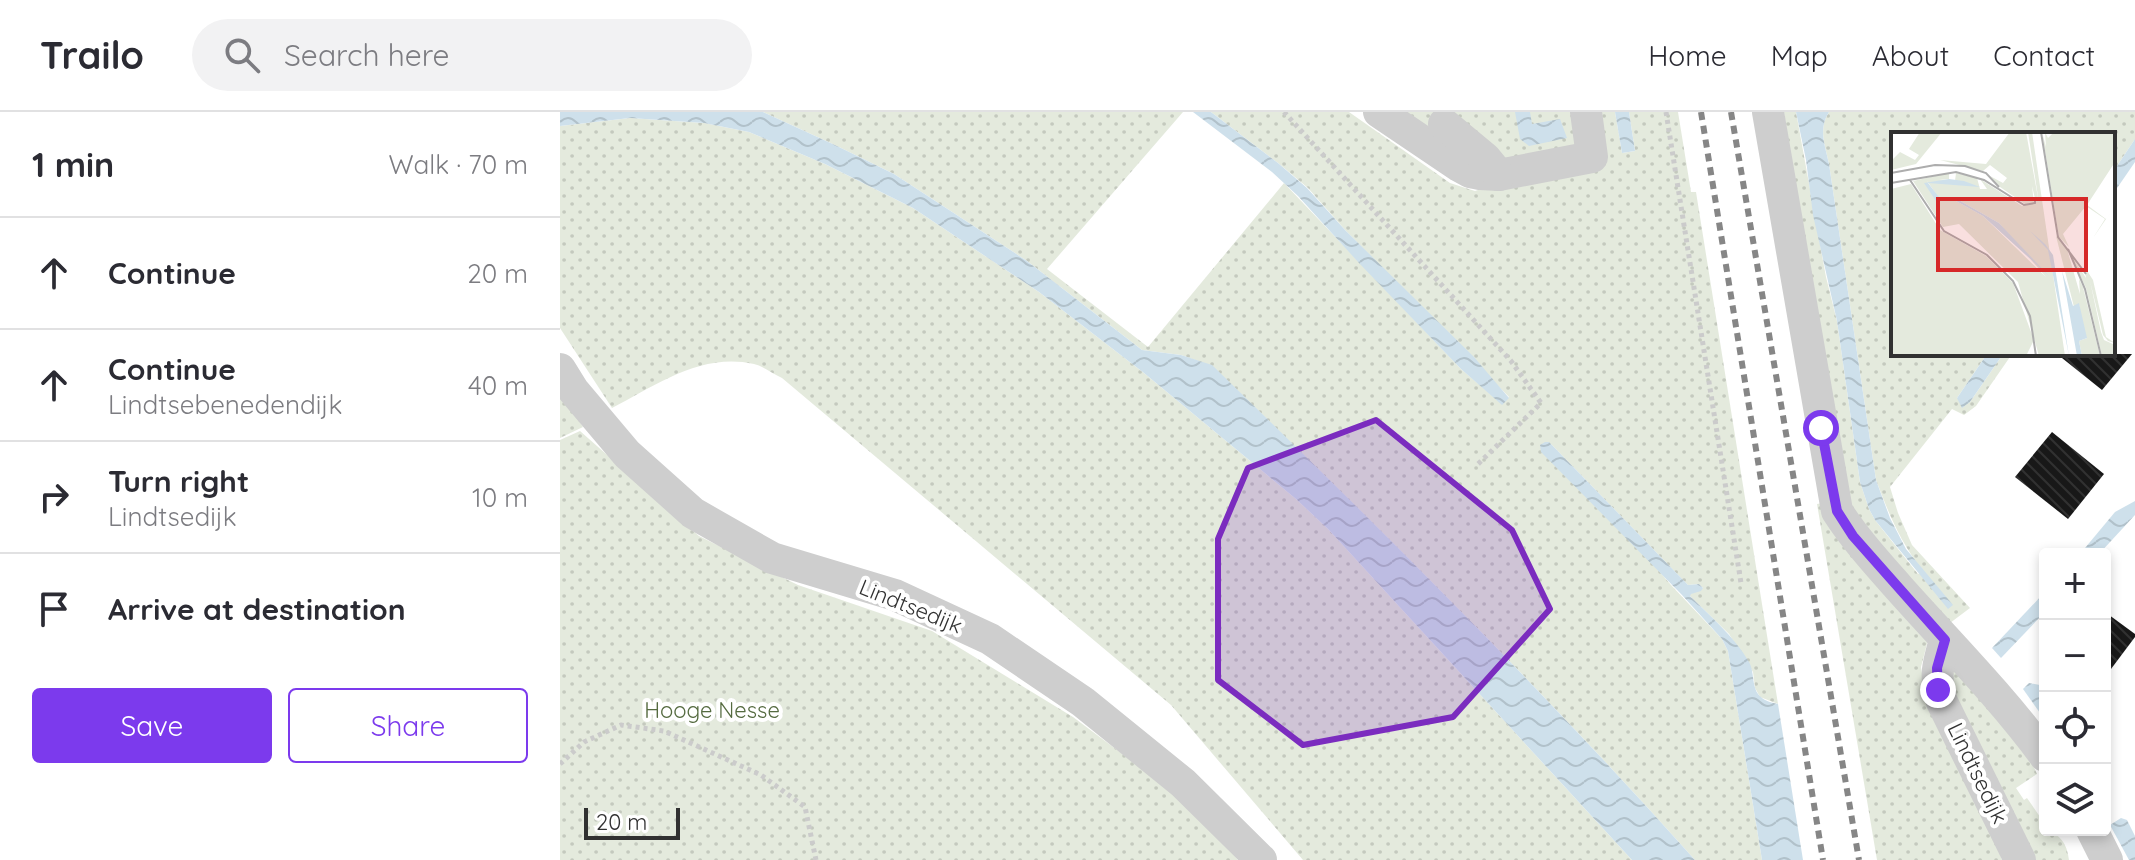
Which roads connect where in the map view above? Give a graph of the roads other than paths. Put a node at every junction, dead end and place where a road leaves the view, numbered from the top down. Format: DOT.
graph roads {
  1 [pos="1379,112"];
  2 [pos="1586,112"];
  3 [pos="1768,112"];
  4 [pos="1444,124"];
  5 [pos="1499,175"];
  6 [pos="560,369"];
  7 [pos="1945,640"];
  8 [pos="2039,748"];
  9 [pos="2095,836"];
  10 [pos="1261,860"];
  11 [pos="2020,860"];
  12 [pos="2107,860"];
  1 -- 5 [label="street"];
  2 -- 5 [label="street"];
  3 -- 7 [label="street"];
  4 -- 5 [label="street"];
  6 -- 10 [label="street, Lindtsedijk"];
  7 -- 8 [label="street"];
  7 -- 11 [label="street, Lindtsedijk"];
  9 -- 12 [label="street"];
}
